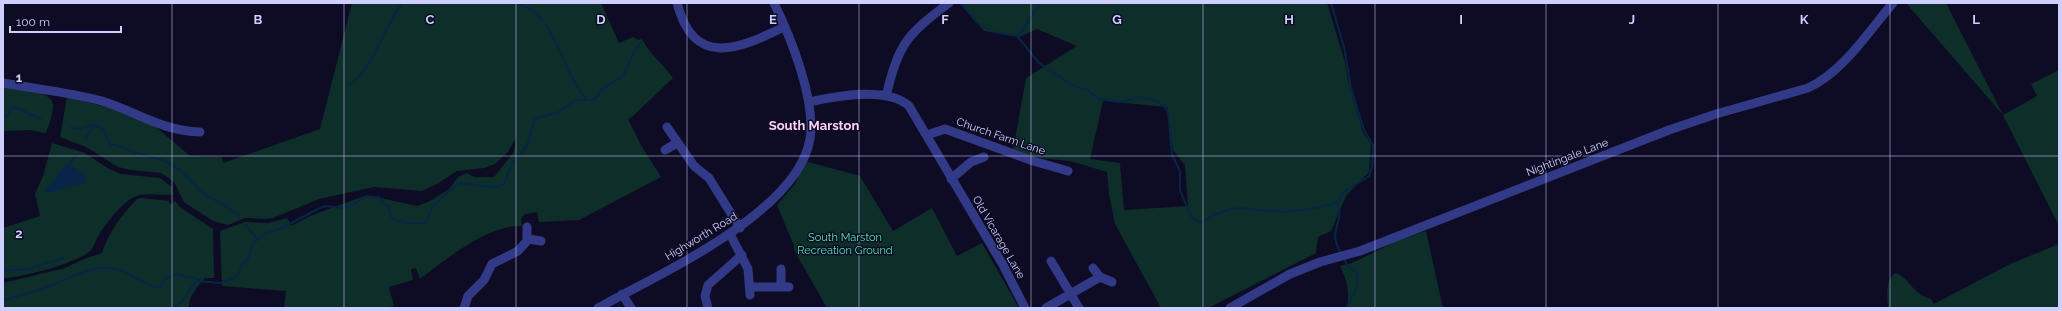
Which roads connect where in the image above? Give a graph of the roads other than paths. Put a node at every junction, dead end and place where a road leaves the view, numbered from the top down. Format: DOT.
graph roads {
  1 [pos="677,3"];
  2 [pos="774,3"];
  3 [pos="949,3"];
  4 [pos="1892,3"];
  5 [pos="784,27"];
  6 [pos="3,83"];
  7 [pos="886,96"];
  8 [pos="809,102"];
  9 [pos="667,126"];
  10 [pos="200,132"];
  11 [pos="927,135"];
  12 [pos="677,143"];
  13 [pos="665,150"];
  14 [pos="984,157"];
  15 [pos="1068,171"];
  16 [pos="951,179"];
  17 [pos="527,228"];
  18 [pos="740,228"];
  19 [pos="730,234"];
  20 [pos="528,239"];
  21 [pos="541,241"];
  22 [pos="742,255"];
  23 [pos="1051,261"];
  24 [pos="1093,268"];
  25 [pos="780,269"];
  26 [pos="1100,277"];
  27 [pos="1112,282"];
  28 [pos="622,294"];
  29 [pos="1071,294"];
  30 [pos="464,308"];
  31 [pos="598,308"];
  32 [pos="631,308"];
  33 [pos="708,308"];
  34 [pos="1025,308"];
  35 [pos="1046,308"];
  36 [pos="1079,308"];
  37 [pos="1230,308"];
  1 -- 5 [label="street"];
  2 -- 5 [label="street, Highworth Road"];
  3 -- 7 [label="street"];
  4 -- 37 [label="street, Nightingale Lane"];
  5 -- 8 [label="street, Highworth Road"];
  6 -- 10 [label="street"];
  7 -- 8 [label="street, Old Vicarage Lane"];
  7 -- 11 [label="street, Old Vicarage Lane"];
  8 -- 18 [label="street, Highworth Road"];
  9 -- 12 [label="street"];
  11 -- 15 [label="street, Church Farm Lane"];
  11 -- 16 [label="street, Old Vicarage Lane"];
  12 -- 13 [label="street"];
  12 -- 18 [label="street"];
  14 -- 16 [label="street"];
  16 -- 34 [label="street, Old Vicarage Lane"];
  17 -- 20 [label="street"];
  18 -- 19 [label="street, Highworth Road"];
  19 -- 22 [label="street"];
  19 -- 28 [label="street, Highworth Road"];
  20 -- 21 [label="street"];
  20 -- 30 [label="street"];
  22 -- 25 [label="street"];
  22 -- 33 [label="street"];
  23 -- 29 [label="street"];
  24 -- 26 [label="street"];
  26 -- 27 [label="street"];
  26 -- 29 [label="street"];
  28 -- 31 [label="street, Highworth Road"];
  28 -- 32 [label="street"];
  29 -- 35 [label="street"];
  29 -- 36 [label="street"];
}
